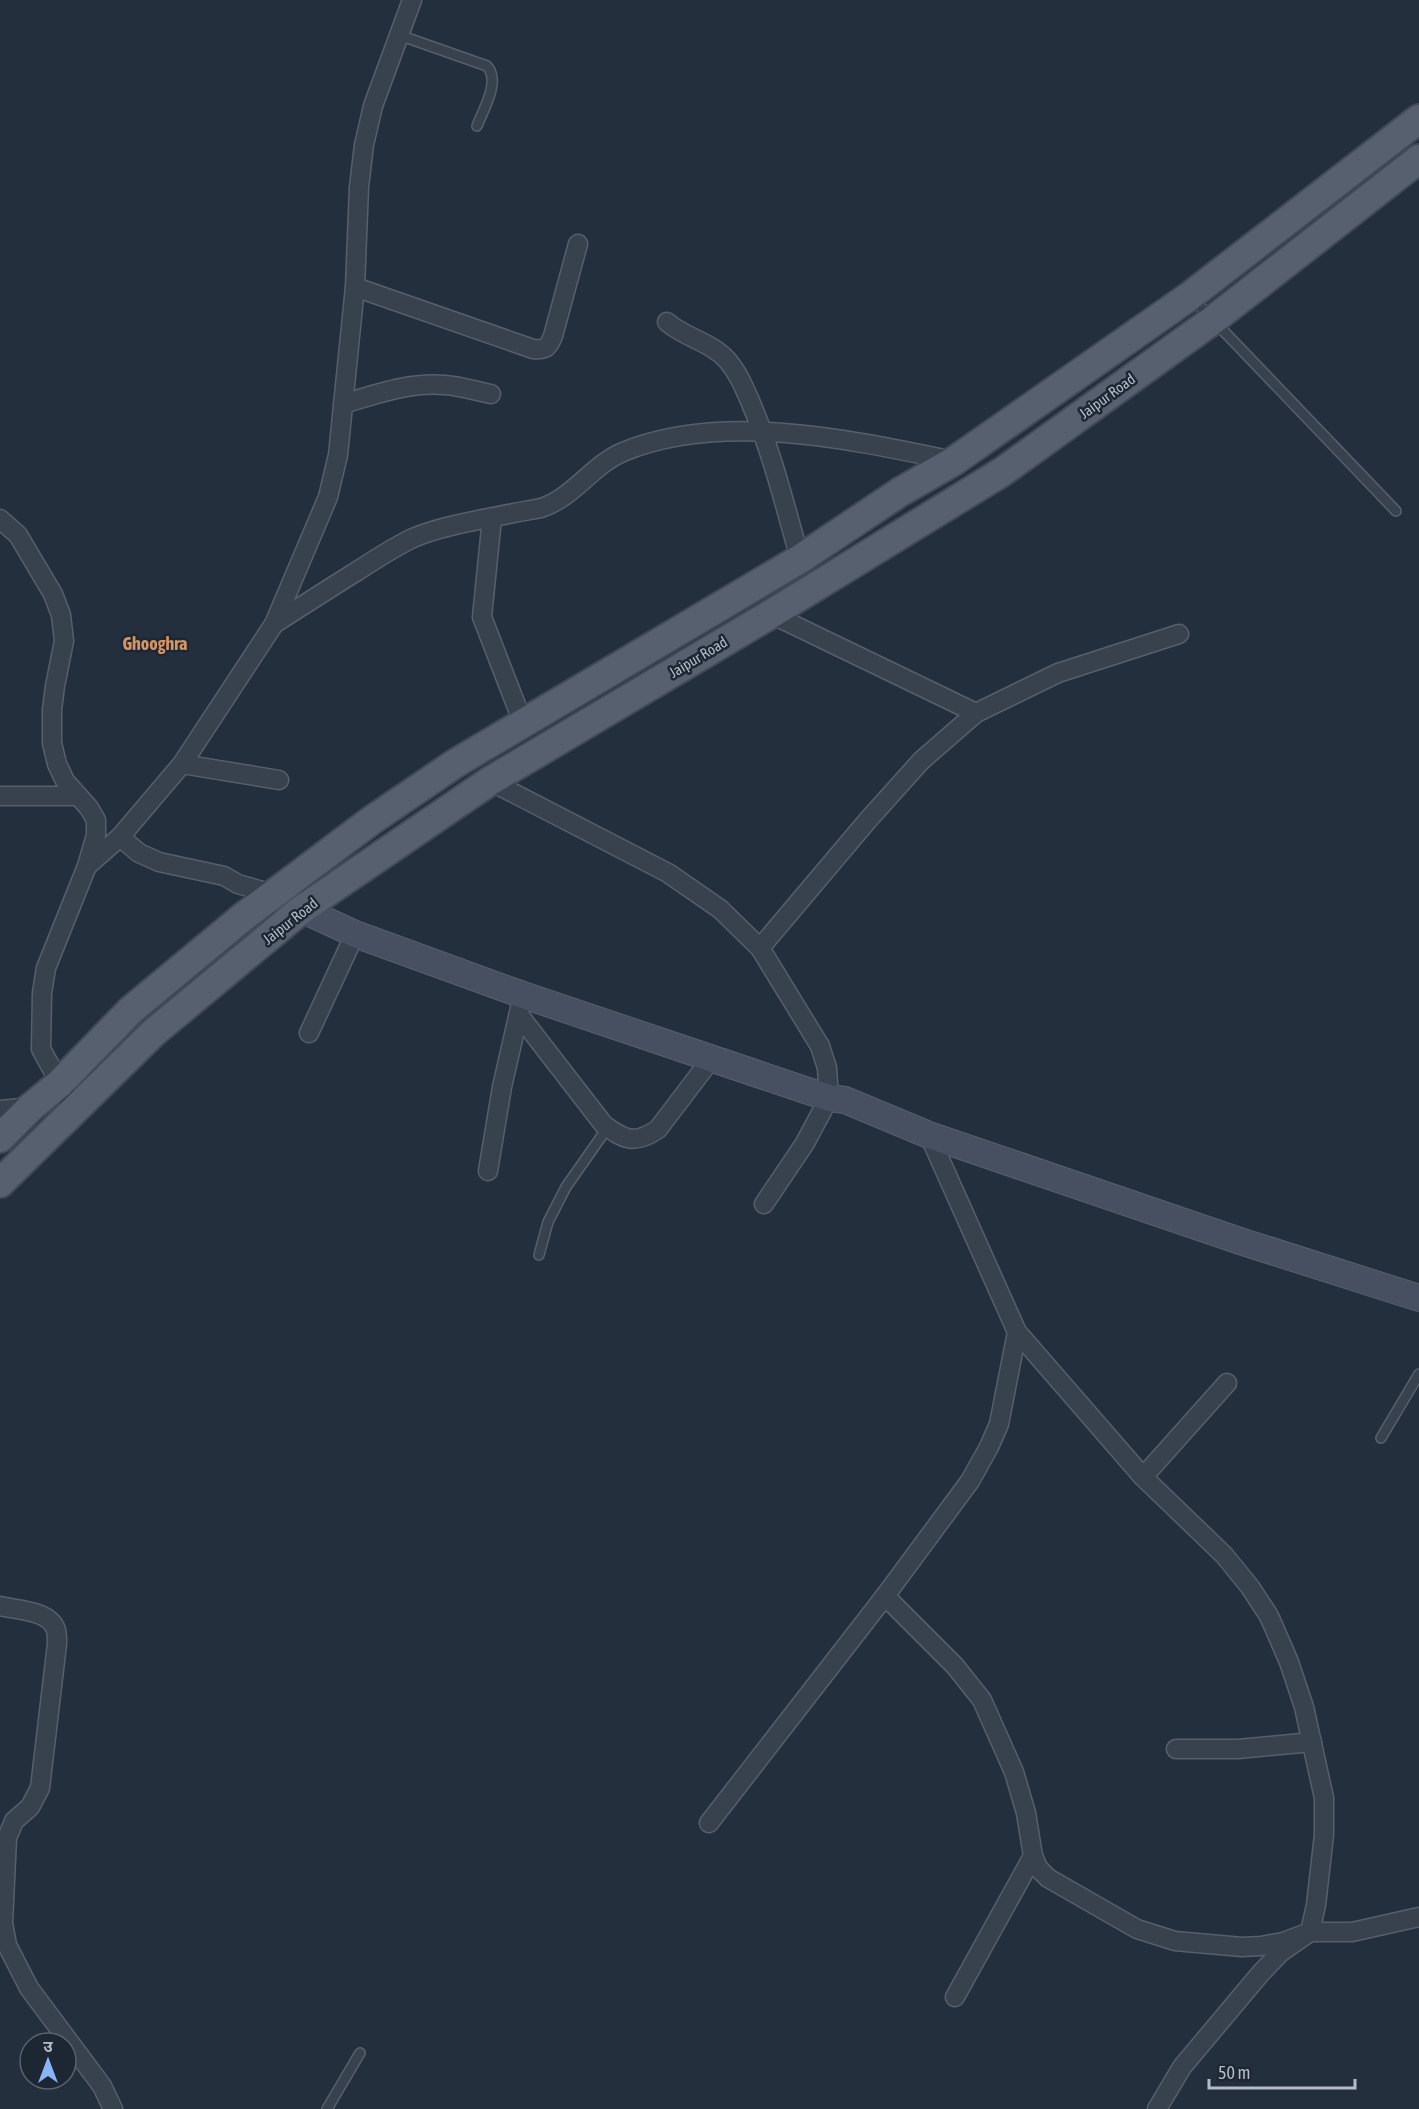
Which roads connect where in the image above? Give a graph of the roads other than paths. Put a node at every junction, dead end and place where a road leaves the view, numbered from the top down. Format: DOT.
graph roads {
  1 [pos="412,0"];
  2 [pos="399,35"];
  3 [pos="1419,119"];
  4 [pos="477,126"];
  5 [pos="1419,159"];
  6 [pos="578,244"];
  7 [pos="356,287"];
  8 [pos="1190,296"];
  9 [pos="1213,320"];
  10 [pos="667,322"];
  11 [pos="491,394"];
  12 [pos="343,404"];
  13 [pos="764,433"];
  14 [pos="954,461"];
  15 [pos="1396,511"];
  16 [pos="492,518"];
  17 [pos="0,519"];
  18 [pos="800,559"];
  19 [pos="771,575"];
  20 [pos="780,609"];
  21 [pos="274,624"];
  22 [pos="1179,634"];
  23 [pos="975,713"];
  24 [pos="523,723"];
  25 [pos="182,764"];
  26 [pos="279,780"];
  27 [pos="490,781"];
  28 [pos="0,796"];
  29 [pos="78,796"];
  30 [pos="120,837"];
  31 [pos="87,866"];
  32 [pos="273,894"];
  33 [pos="301,910"];
  34 [pos="355,934"];
  35 [pos="760,948"];
  36 [pos="521,1005"];
  37 [pos="309,1033"];
  38 [pos="712,1058"];
  39 [pos="59,1084"];
  40 [pos="829,1098"];
  41 [pos="31,1107"];
  42 [pos="74,1109"];
  43 [pos="0,1110"];
  44 [pos="608,1127"];
  45 [pos="929,1136"];
  46 [pos="0,1138"];
  47 [pos="488,1172"];
  48 [pos="0,1184"];
  49 [pos="764,1204"];
  50 [pos="539,1255"];
  51 [pos="1419,1298"];
  52 [pos="1017,1332"];
  53 [pos="1419,1374"];
  54 [pos="1227,1383"];
  55 [pos="1381,1437"];
  56 [pos="1143,1477"];
  57 [pos="885,1596"];
  58 [pos="0,1606"];
  59 [pos="1312,1742"];
  60 [pos="1176,1749"];
  61 [pos="709,1823"];
  62 [pos="1033,1857"];
  63 [pos="1419,1917"];
  64 [pos="1310,1932"];
  65 [pos="955,1997"];
  66 [pos="360,2053"];
  67 [pos="113,2109"];
  68 [pos="327,2109"];
  69 [pos="1157,2109"];
  1 -- 2 [label="street"];
  2 -- 4 [label="lane"];
  2 -- 7 [label="street"];
  3 -- 8 [label="main road, Jaipur Road"];
  5 -- 9 [label="main road, Jaipur Road"];
  6 -- 7 [label="street"];
  7 -- 12 [label="street"];
  8 -- 9 [label="lane"];
  8 -- 14 [label="main road, Jaipur Road"];
  9 -- 15 [label="lane"];
  9 -- 20 [label="main road, Jaipur Road"];
  10 -- 13 [label="street"];
  11 -- 12 [label="street"];
  12 -- 21 [label="street"];
  13 -- 14 [label="street"];
  13 -- 16 [label="street"];
  13 -- 18 [label="street"];
  14 -- 18 [label="main road, Jaipur Road"];
  16 -- 21 [label="street"];
  16 -- 24 [label="street"];
  17 -- 29 [label="street"];
  18 -- 19 [label="main road, Jaipur Road"];
  19 -- 20 [label="main road"];
  19 -- 24 [label="main road, Jaipur Road"];
  20 -- 23 [label="street"];
  20 -- 27 [label="main road, Jaipur Road"];
  21 -- 25 [label="street"];
  22 -- 23 [label="street"];
  23 -- 35 [label="street"];
  24 -- 32 [label="main road, Jaipur Road"];
  25 -- 26 [label="street"];
  25 -- 30 [label="street"];
  27 -- 33 [label="main road, Jaipur Road"];
  27 -- 35 [label="street"];
  28 -- 29 [label="street"];
  29 -- 31 [label="street"];
  30 -- 31 [label="street"];
  30 -- 32 [label="street"];
  31 -- 39 [label="street"];
  32 -- 33 [label="street"];
  32 -- 39 [label="main road, Jaipur Road"];
  33 -- 34 [label="street"];
  33 -- 42 [label="main road, Jaipur Road"];
  34 -- 36 [label="street"];
  34 -- 37 [label="street"];
  35 -- 40 [label="street"];
  36 -- 38 [label="street"];
  36 -- 44 [label="street"];
  36 -- 47 [label="street"];
  38 -- 40 [label="street"];
  38 -- 44 [label="street"];
  39 -- 41 [label="main road, Jaipur Road"];
  39 -- 42 [label="street"];
  40 -- 45 [label="street"];
  40 -- 49 [label="street"];
  41 -- 43 [label="street"];
  41 -- 46 [label="main road, Jaipur Road"];
  42 -- 48 [label="main road, Jaipur Road"];
  44 -- 50 [label="lane"];
  45 -- 51 [label="street"];
  45 -- 52 [label="street"];
  52 -- 56 [label="street"];
  52 -- 57 [label="street"];
  53 -- 55 [label="lane"];
  54 -- 56 [label="street"];
  56 -- 59 [label="street"];
  57 -- 61 [label="street"];
  57 -- 62 [label="street"];
  58 -- 67 [label="street"];
  59 -- 60 [label="street"];
  59 -- 64 [label="street"];
  62 -- 64 [label="street"];
  62 -- 65 [label="street"];
  63 -- 64 [label="street"];
  64 -- 69 [label="street"];
  66 -- 68 [label="lane"];
}
